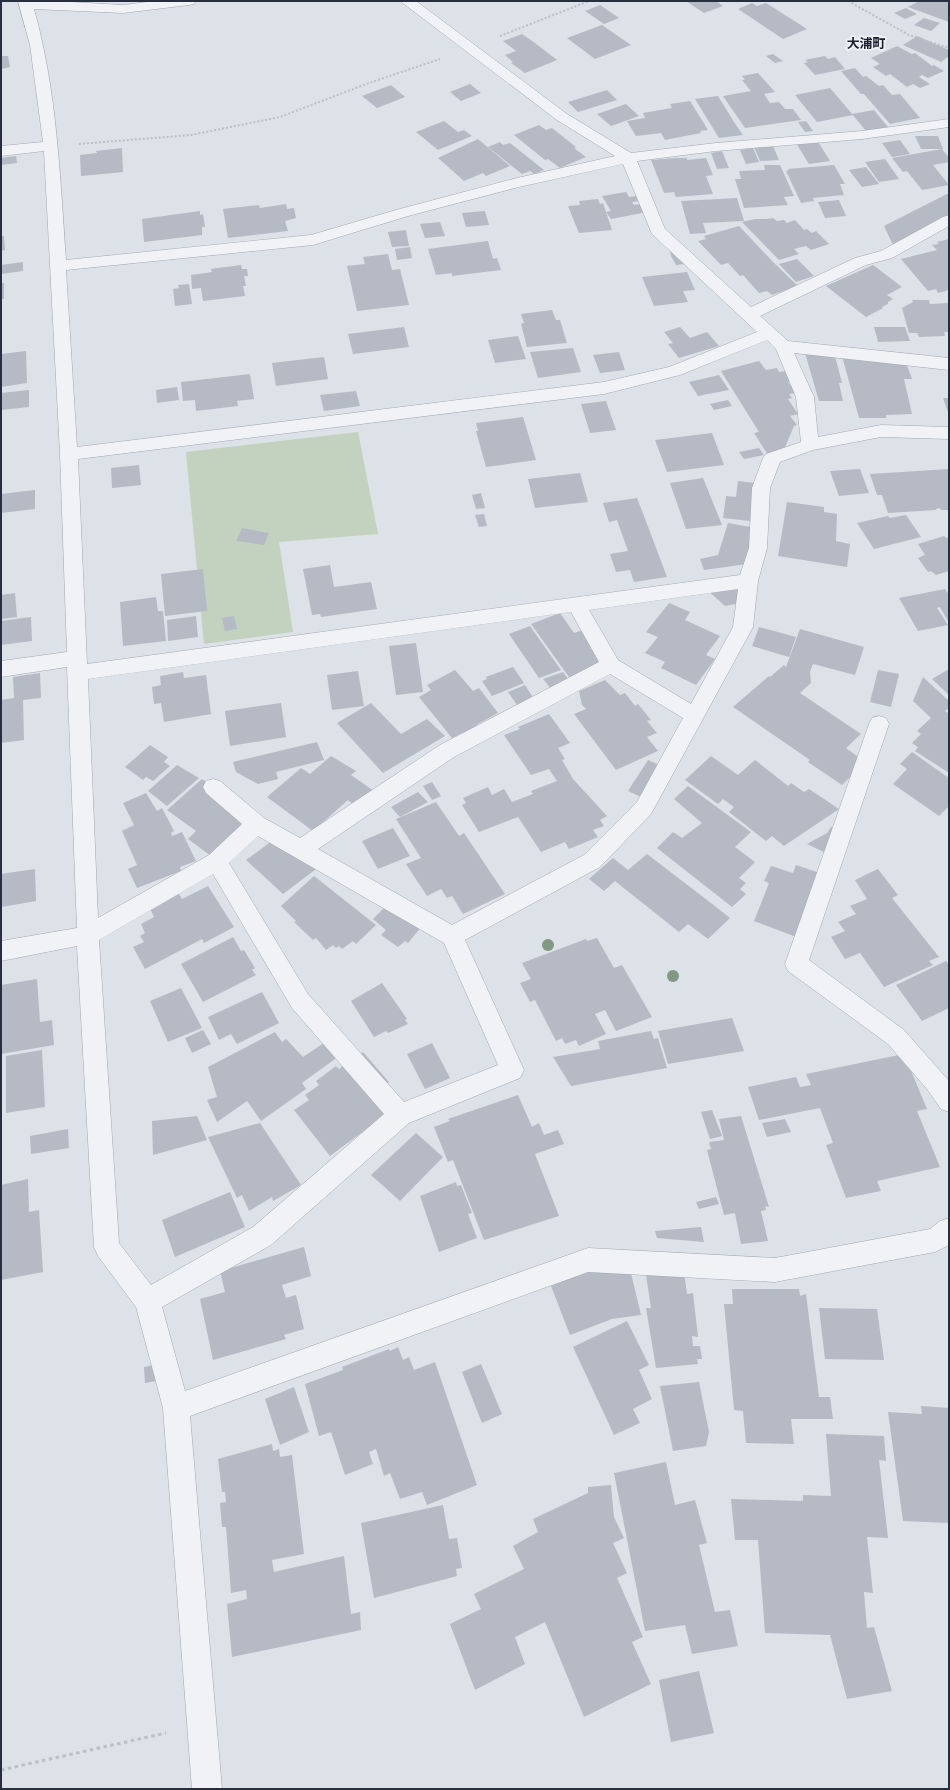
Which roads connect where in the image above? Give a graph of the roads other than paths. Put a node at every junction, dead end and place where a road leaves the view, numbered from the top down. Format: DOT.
graph roads {
  1 [pos="189,1"];
  2 [pos="407,1"];
  3 [pos="26,3"];
  4 [pos="949,123"];
  5 [pos="51,146"];
  6 [pos="1,151"];
  7 [pos="628,158"];
  8 [pos="949,220"];
  9 [pos="57,266"];
  10 [pos="750,314"];
  11 [pos="769,333"];
  12 [pos="783,346"];
  13 [pos="949,364"];
  14 [pos="949,433"];
  15 [pos="810,445"];
  16 [pos="69,454"];
  17 [pos="748,581"];
  18 [pos="576,605"];
  19 [pos="611,665"];
  20 [pos="78,666"];
  21 [pos="1,669"];
  22 [pos="695,716"];
  23 [pos="879,724"];
  24 [pos="213,787"];
  25 [pos="256,824"];
  26 [pos="301,849"];
  27 [pos="218,861"];
  28 [pos="88,935"];
  29 [pos="452,936"];
  30 [pos="1,951"];
  31 [pos="949,1101"];
  32 [pos="400,1116"];
  33 [pos="949,1230"];
  34 [pos="147,1301"];
  35 [pos="176,1408"];
  36 [pos="207,1789"];
  1 -- 3 [label="street"];
  2 -- 7 [label="street"];
  3 -- 5 [label="street"];
  4 -- 7 [label="street"];
  5 -- 6 [label="street"];
  5 -- 9 [label="street"];
  7 -- 9 [label="street"];
  7 -- 10 [label="street"];
  8 -- 10 [label="street"];
  9 -- 16 [label="street"];
  10 -- 11 [label="street"];
  11 -- 12 [label="street"];
  11 -- 16 [label="street"];
  12 -- 13 [label="street"];
  12 -- 15 [label="street"];
  14 -- 15 [label="street"];
  15 -- 17 [label="street"];
  16 -- 20 [label="street"];
  17 -- 18 [label="street"];
  17 -- 22 [label="street"];
  18 -- 19 [label="street"];
  18 -- 20 [label="street"];
  19 -- 22 [label="street"];
  19 -- 26 [label="street"];
  20 -- 21 [label="street"];
  20 -- 28 [label="street"];
  22 -- 29 [label="street"];
  23 -- 31 [label="street"];
  24 -- 25 [label="street"];
  25 -- 26 [label="street"];
  25 -- 27 [label="street"];
  26 -- 29 [label="street"];
  27 -- 28 [label="street"];
  27 -- 32 [label="street"];
  28 -- 30 [label="street"];
  28 -- 34 [label="street"];
  29 -- 32 [label="street"];
  32 -- 34 [label="street"];
  33 -- 35 [label="street"];
  34 -- 35 [label="street"];
  35 -- 36 [label="street"];
}
